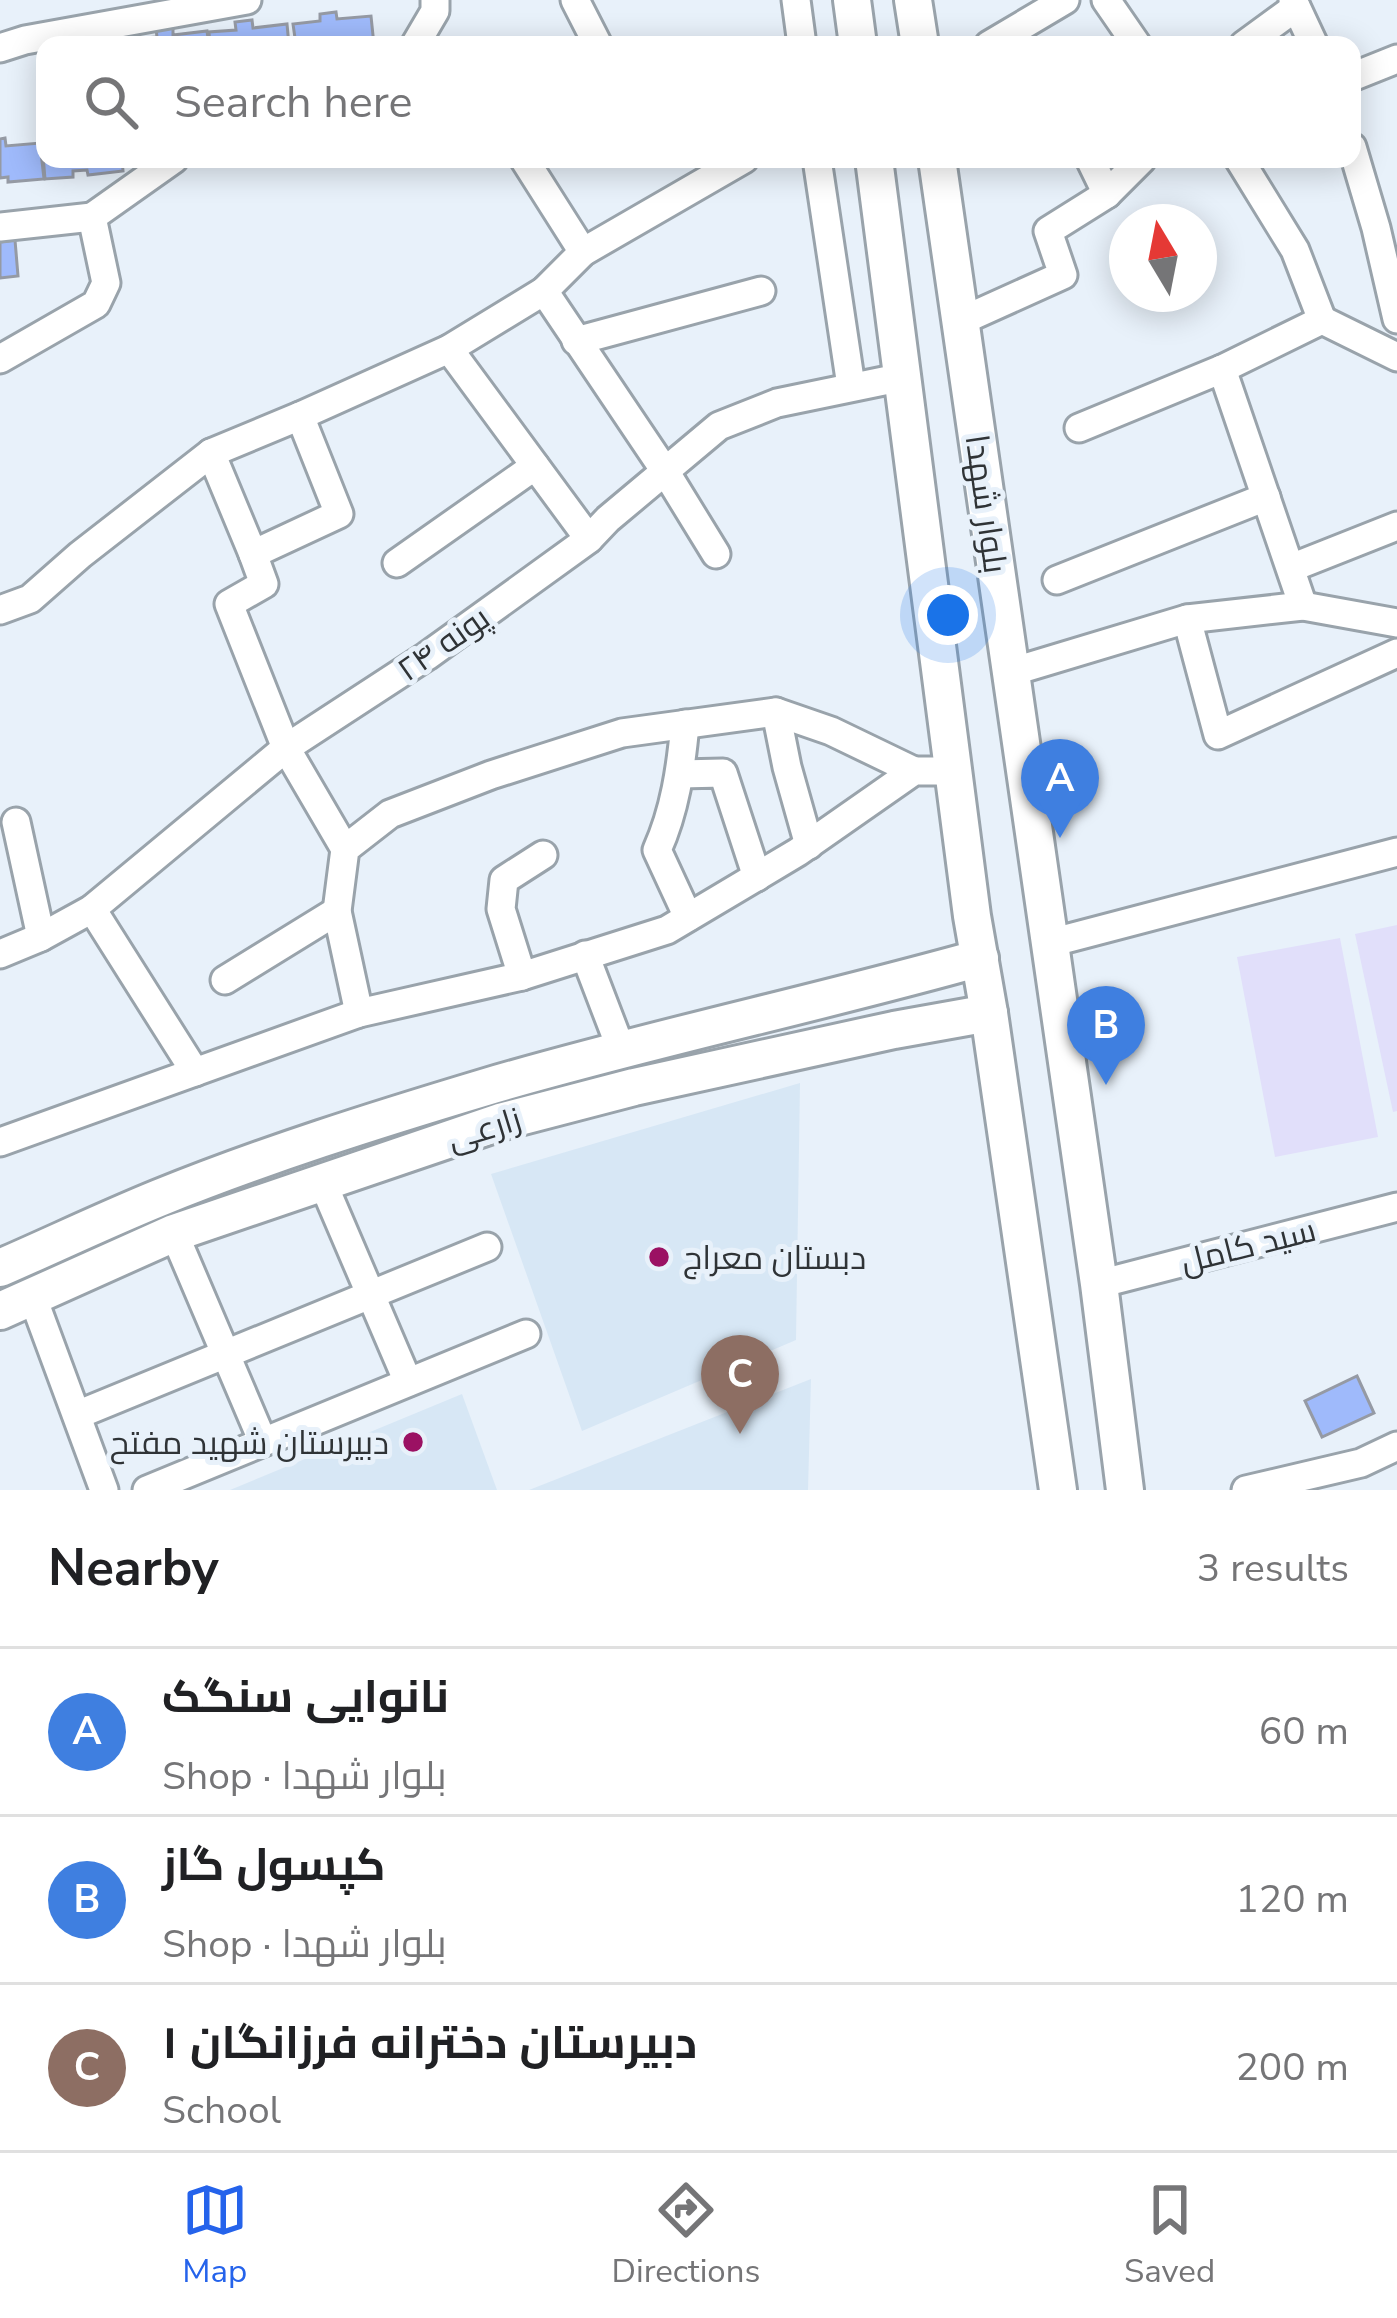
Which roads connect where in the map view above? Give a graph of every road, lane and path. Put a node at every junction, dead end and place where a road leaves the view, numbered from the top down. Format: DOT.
graph roads {
  1 [pos="248,0"];
  2 [pos="435,0"];
  3 [pos="575,0"];
  4 [pos="796,0"];
  5 [pos="852,0"];
  6 [pos="914,0"];
  7 [pos="1065,0"];
  8 [pos="1106,0"];
  9 [pos="1294,4"];
  10 [pos="1028,35"];
  11 [pos="72,36"];
  12 [pos="420,36"];
  13 [pos="593,36"];
  14 [pos="801,36"];
  15 [pos="857,36"];
  16 [pos="919,36"];
  17 [pos="1131,36"];
  18 [pos="1255,36"];
  19 [pos="1310,36"];
  20 [pos="1397,59"];
  21 [pos="1361,73"];
  22 [pos="1361,167"];
  23 [pos="161,168"];
  24 [pos="530,168"];
  25 [pos="728,168"];
  26 [pos="818,168"];
  27 [pos="875,168"];
  28 [pos="938,168"];
  29 [pos="1094,168"];
  30 [pos="1133,168"];
  31 [pos="1245,168"];
  32 [pos="1107,194"];
  33 [pos="92,217"];
  34 [pos="1387,224"];
  35 [pos="0,227"];
  36 [pos="583,252"];
  37 [pos="544,291"];
  38 [pos="761,291"];
  39 [pos="1397,319"];
  40 [pos="1322,320"];
  41 [pos="961,322"];
  42 [pos="576,341"];
  43 [pos="449,349"];
  44 [pos="1397,357"];
  45 [pos="0,359"];
  46 [pos="1222,370"];
  47 [pos="904,377"];
  48 [pos="851,386"];
  49 [pos="300,416"];
  50 [pos="1079,428"];
  51 [pos="211,453"];
  52 [pos="535,466"];
  53 [pos="665,471"];
  54 [pos="1266,497"];
  55 [pos="1397,526"];
  56 [pos="589,539"];
  57 [pos="253,554"];
  58 [pos="716,554"];
  59 [pos="397,563"];
  60 [pos="1291,568"];
  61 [pos="1057,580"];
  62 [pos="1303,606"];
  63 [pos="0,610"];
  64 [pos="1187,619"];
  65 [pos="1397,623"];
  66 [pos="1397,653"];
  67 [pos="1010,672"];
  68 [pos="776,712"];
  69 [pos="728,718"];
  70 [pos="685,724"];
  71 [pos="286,748"];
  72 [pos="914,771"];
  73 [pos="955,771"];
  74 [pos="723,772"];
  75 [pos="680,774"];
  76 [pos="16,822"];
  77 [pos="808,845"];
  78 [pos="345,849"];
  79 [pos="1397,852"];
  80 [pos="543,855"];
  81 [pos="757,877"];
  82 [pos="92,909"];
  83 [pos="338,910"];
  84 [pos="688,917"];
  85 [pos="40,937"];
  86 [pos="1050,944"];
  87 [pos="0,954"];
  88 [pos="584,955"];
  89 [pos="980,958"];
  90 [pos="522,976"];
  91 [pos="225,980"];
  92 [pos="359,1013"];
  93 [pos="989,1013"];
  94 [pos="621,1049"];
  95 [pos="195,1072"];
  96 [pos="0,1142"];
  97 [pos="322,1181"];
  98 [pos="1397,1207"];
  99 [pos="174,1233"];
  100 [pos="487,1247"];
  101 [pos="0,1268"];
  102 [pos="1099,1284"];
  103 [pos="372,1294"];
  104 [pos="16,1304"];
  105 [pos="526,1334"];
  106 [pos="227,1354"];
  107 [pos="409,1382"];
  108 [pos="77,1415"];
  109 [pos="262,1442"];
  110 [pos="1397,1446"];
  111 [pos="1360,1462"];
  112 [pos="104,1490"];
  113 [pos="147,1490"];
  114 [pos="1058,1490"];
  115 [pos="1125,1490"];
  116 [pos="1246,1490"];
  117 [pos="1371,1490"];
  1 -- 11 [label="street"];
  2 -- 12 [label="street"];
  3 -- 13 [label="street"];
  4 -- 14 [label="street"];
  5 -- 15 [label="main road"];
  6 -- 16 [label="main road"];
  7 -- 10 [label="street"];
  8 -- 17 [label="street"];
  9 -- 18 [label="street"];
  9 -- 19 [label="street"];
  20 -- 21 [label="street"];
  22 -- 34 [label="street"];
  23 -- 33 [label="street"];
  24 -- 36 [label="street"];
  25 -- 36 [label="street"];
  26 -- 48 [label="street"];
  27 -- 47 [label="main road, بلوار شهدا"];
  28 -- 41 [label="main road, بلوار شهدا"];
  29 -- 32 [label="street"];
  30 -- 32 [label="street"];
  31 -- 40 [label="street"];
  32 -- 41 [label="street"];
  33 -- 35 [label="street"];
  33 -- 45 [label="street"];
  34 -- 39 [label="street"];
  36 -- 37 [label="street"];
  37 -- 42 [label="street"];
  37 -- 43 [label="street"];
  38 -- 42 [label="street"];
  40 -- 44 [label="street"];
  40 -- 46 [label="street"];
  41 -- 67 [label="main road, بلوار شهدا"];
  42 -- 53 [label="street"];
  43 -- 49 [label="street"];
  43 -- 52 [label="street"];
  46 -- 50 [label="street"];
  46 -- 54 [label="street"];
  47 -- 48 [label="street, پونه ۲۴"];
  47 -- 73 [label="main road, بلوار شهدا"];
  48 -- 53 [label="street, پونه ۲۴"];
  49 -- 51 [label="street"];
  49 -- 57 [label="street"];
  51 -- 57 [label="street"];
  51 -- 63 [label="street"];
  52 -- 56 [label="street"];
  52 -- 59 [label="street"];
  53 -- 56 [label="street, پونه ۲۴"];
  53 -- 58 [label="street"];
  54 -- 60 [label="street"];
  54 -- 61 [label="street"];
  55 -- 60 [label="street"];
  56 -- 71 [label="street, پونه ۲۴"];
  57 -- 71 [label="street"];
  60 -- 62 [label="street"];
  62 -- 64 [label="street"];
  62 -- 65 [label="street"];
  64 -- 66 [label="street"];
  64 -- 67 [label="street"];
  67 -- 86 [label="main road, بلوار شهدا"];
  68 -- 69 [label="street"];
  68 -- 72 [label="street"];
  68 -- 77 [label="street"];
  69 -- 70 [label="street"];
  69 -- 74 [label="street"];
  70 -- 75 [label="street"];
  70 -- 78 [label="street"];
  71 -- 78 [label="street"];
  71 -- 82 [label="street, پونه ۲۴"];
  72 -- 73 [label="street"];
  72 -- 77 [label="street"];
  73 -- 89 [label="main road, بلوار شهدا"];
  74 -- 75 [label="street"];
  74 -- 81 [label="street"];
  75 -- 84 [label="street"];
  76 -- 85 [label="street"];
  77 -- 81 [label="street"];
  78 -- 83 [label="street"];
  79 -- 86 [label="street"];
  80 -- 90 [label="street"];
  81 -- 84 [label="street"];
  82 -- 85 [label="street, پونه ۲۴"];
  82 -- 95 [label="street"];
  83 -- 91 [label="street"];
  83 -- 92 [label="street"];
  84 -- 88 [label="street"];
  85 -- 87 [label="street, پونه ۲۴"];
  86 -- 102 [label="main road, بلوار شهدا"];
  88 -- 90 [label="street"];
  88 -- 94 [label="street"];
  89 -- 93 [label="main road, بلوار شهدا"];
  89 -- 94 [label="main road, زارعی"];
  90 -- 92 [label="street"];
  92 -- 95 [label="street"];
  93 -- 97 [label="main road, زارعی"];
  93 -- 114 [label="main road, بلوار شهدا"];
  94 -- 101 [label="main road, زارعی"];
  95 -- 96 [label="street"];
  97 -- 99 [label="main road, زارعی"];
  97 -- 103 [label="street"];
  98 -- 102 [label="street, سید کامل"];
  99 -- 104 [label="main road, زارعی"];
  99 -- 106 [label="street"];
  100 -- 103 [label="street"];
  102 -- 115 [label="main road, بلوار شهدا"];
  103 -- 106 [label="street"];
  103 -- 107 [label="street"];
  104 -- 108 [label="street"];
  105 -- 107 [label="street"];
  106 -- 108 [label="street"];
  106 -- 109 [label="street"];
  107 -- 109 [label="street"];
  108 -- 112 [label="street"];
  109 -- 113 [label="street"];
  110 -- 111 [label="street"];
  111 -- 116 [label="street"];
  111 -- 117 [label="street"];
}
